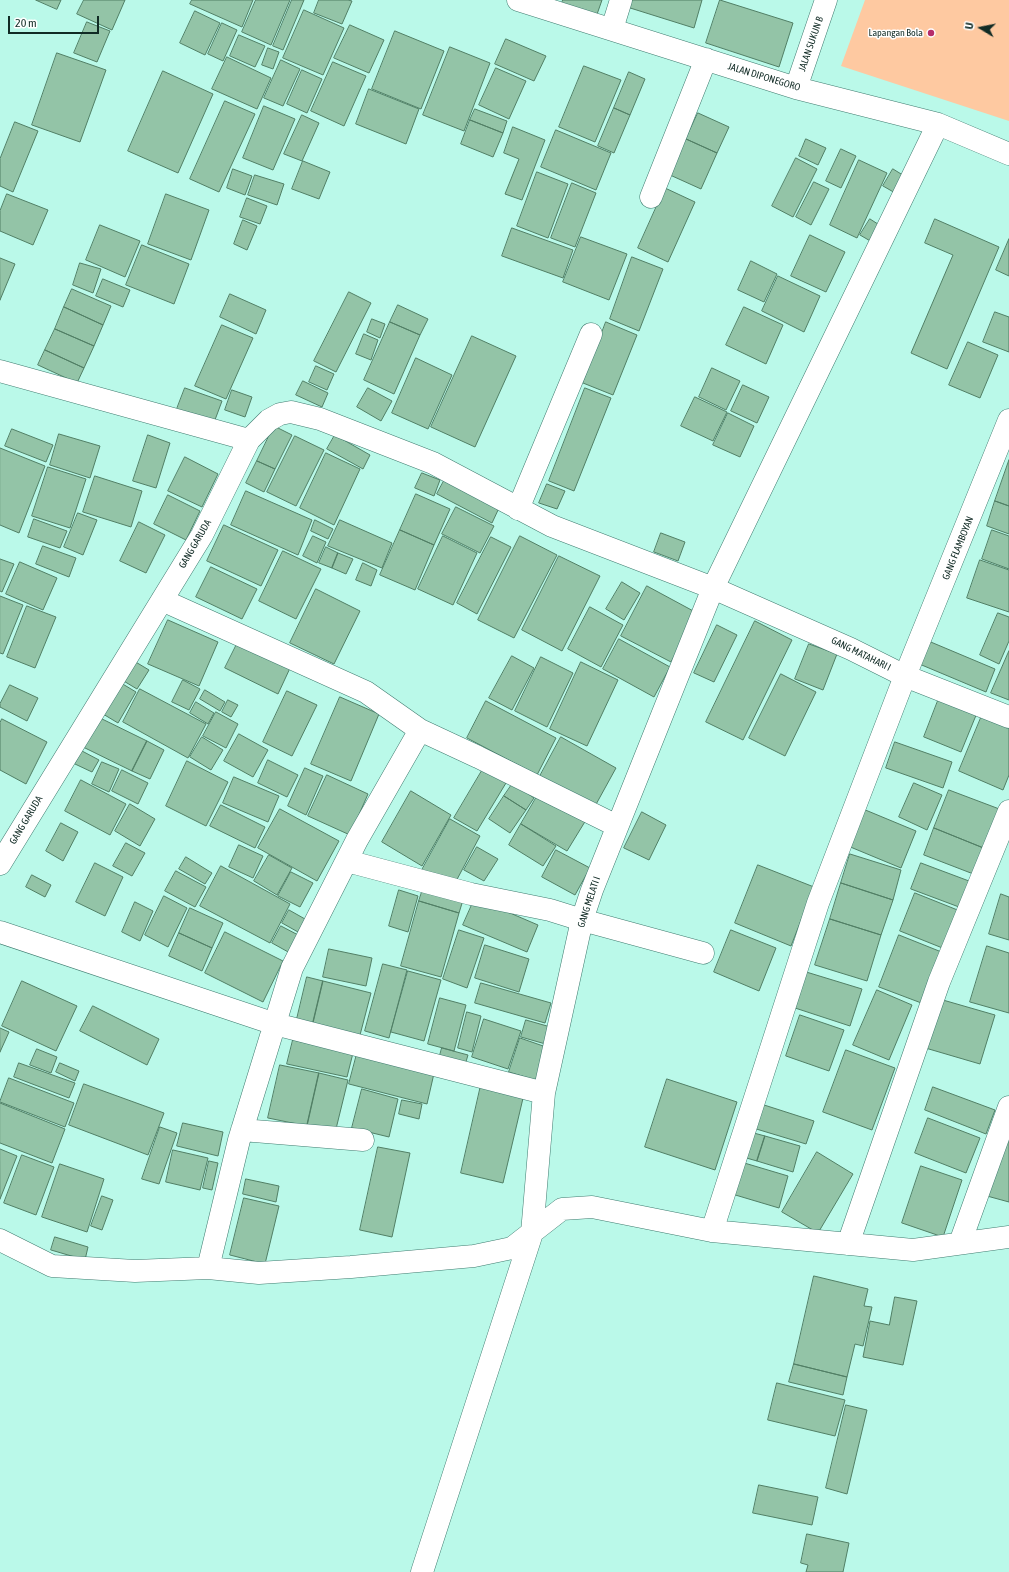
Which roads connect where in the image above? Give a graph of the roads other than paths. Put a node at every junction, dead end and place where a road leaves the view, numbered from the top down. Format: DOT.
graph roads {
  1 [pos="518,0"];
  2 [pos="621,0"];
  3 [pos="826,0"];
  4 [pos="612,29"];
  5 [pos="706,59"];
  6 [pos="796,88"];
  7 [pos="938,124"];
  8 [pos="1009,154"];
  9 [pos="651,197"];
  10 [pos="590,334"];
  11 [pos="0,371"];
  12 [pos="1009,420"];
  13 [pos="249,440"];
  14 [pos="518,509"];
  15 [pos="713,588"];
  16 [pos="162,600"];
  17 [pos="905,676"];
  18 [pos="1009,717"];
  19 [pos="420,730"];
  20 [pos="1009,811"];
  21 [pos="617,826"];
  22 [pos="346,861"];
  23 [pos="0,864"];
  24 [pos="582,920"];
  25 [pos="0,932"];
  26 [pos="703,953"];
  27 [pos="275,1024"];
  28 [pos="544,1093"];
  29 [pos="1009,1107"];
  30 [pos="242,1130"];
  31 [pos="363,1140"];
  32 [pos="712,1231"];
  33 [pos="532,1233"];
  34 [pos="1009,1237"];
  35 [pos="0,1240"];
  36 [pos="960,1242"];
  37 [pos="848,1244"];
  38 [pos="208,1268"];
  39 [pos="422,1572"];
  1 -- 4 [label="street, JALAN DIPONEGORO"];
  2 -- 4 [label="street"];
  3 -- 6 [label="street, JALAN SUKUN B"];
  4 -- 5 [label="street, JALAN DIPONEGORO"];
  5 -- 6 [label="street, JALAN DIPONEGORO"];
  5 -- 9 [label="street"];
  6 -- 7 [label="street, JALAN DIPONEGORO"];
  7 -- 8 [label="street, JALAN DIPONEGORO"];
  7 -- 15 [label="street, GANG MELATI I"];
  10 -- 14 [label="street"];
  11 -- 13 [label="street"];
  12 -- 17 [label="street, GANG FLAMBOYAN"];
  13 -- 14 [label="street, GANG GARUDA"];
  13 -- 16 [label="street, GANG GARUDA"];
  14 -- 15 [label="street, GANG MATAHARI I"];
  15 -- 17 [label="street, GANG MATAHARI I"];
  15 -- 21 [label="street, GANG MELATI I"];
  16 -- 19 [label="street"];
  16 -- 23 [label="street, GANG GARUDA"];
  17 -- 18 [label="street, GANG MATAHARI I"];
  17 -- 32 [label="street, GANG FLAMBOYAN"];
  19 -- 21 [label="street"];
  19 -- 22 [label="street"];
  20 -- 37 [label="street"];
  21 -- 24 [label="street, GANG MELATI I"];
  22 -- 24 [label="street"];
  22 -- 27 [label="street"];
  24 -- 26 [label="street"];
  24 -- 28 [label="street, GANG MELATI I"];
  25 -- 27 [label="street"];
  27 -- 28 [label="street"];
  27 -- 30 [label="street"];
  28 -- 33 [label="street, GANG MELATI I"];
  29 -- 36 [label="street"];
  30 -- 31 [label="street"];
  30 -- 38 [label="street"];
  32 -- 33 [label="street"];
  32 -- 37 [label="street"];
  33 -- 38 [label="street"];
  33 -- 39 [label="street, GANG MELATI I"];
  34 -- 36 [label="street"];
  35 -- 38 [label="street"];
  36 -- 37 [label="street"];
}
